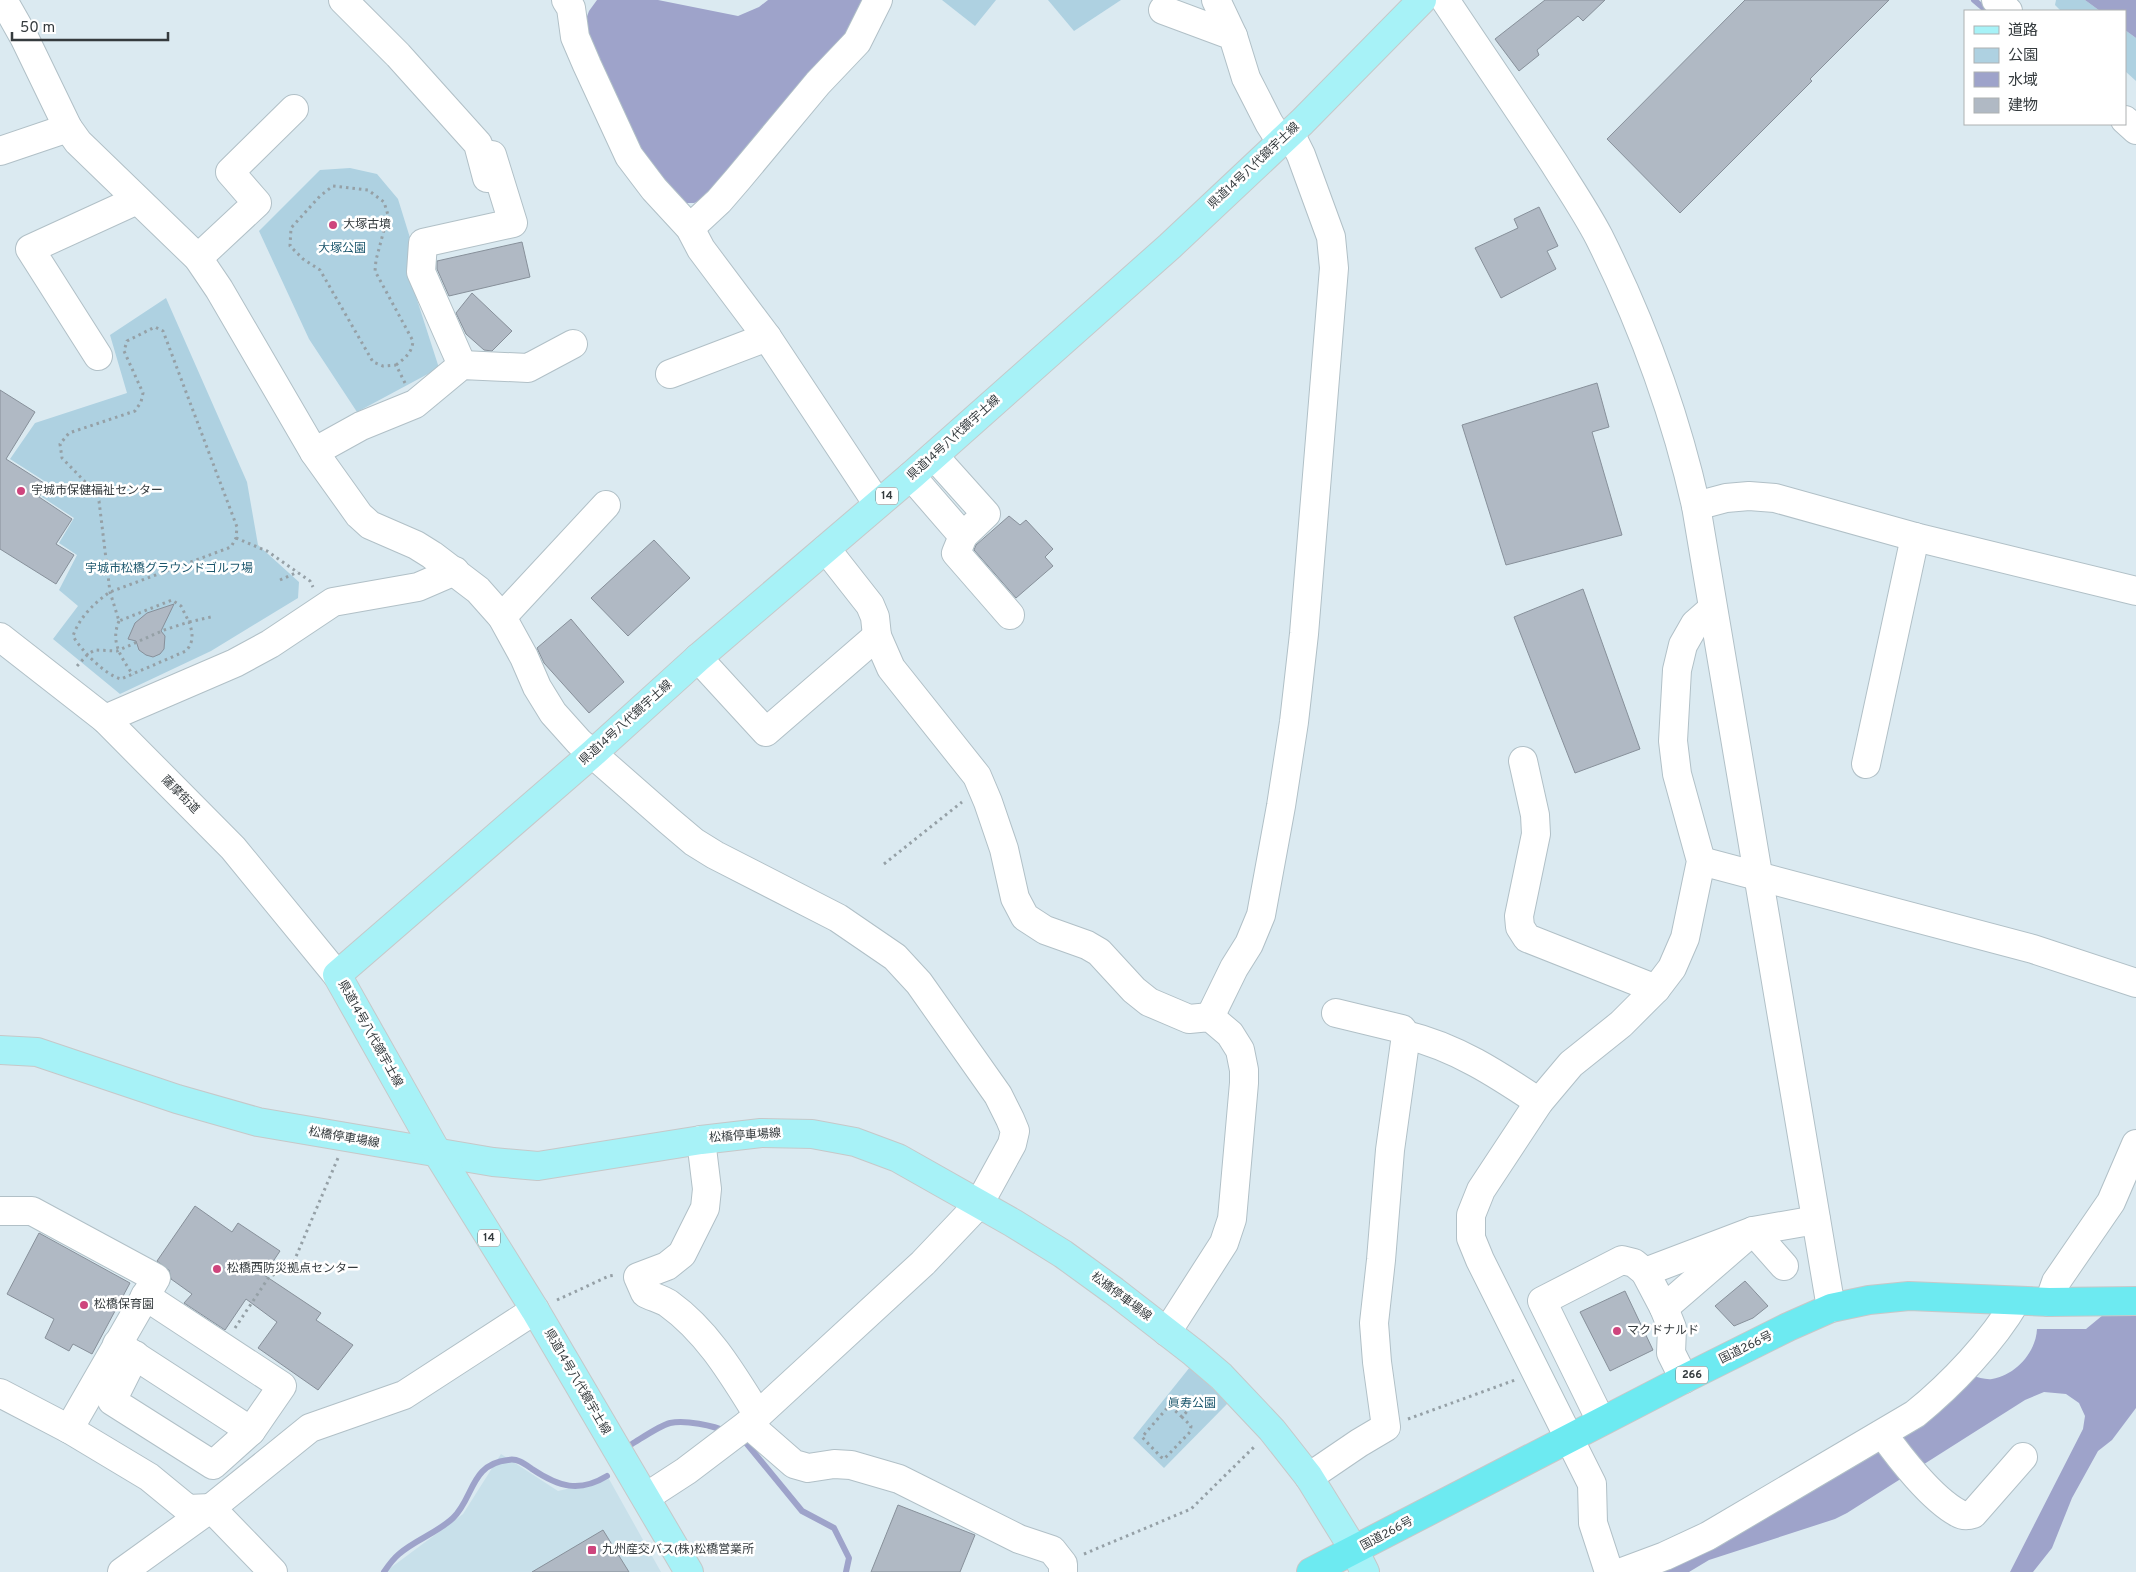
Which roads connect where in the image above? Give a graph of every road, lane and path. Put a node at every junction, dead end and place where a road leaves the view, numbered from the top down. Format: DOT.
graph roads {
  1 [pos="3,0"];
  2 [pos="343,0"];
  3 [pos="566,0"];
  4 [pos="878,0"];
  5 [pos="1216,0"];
  6 [pos="1422,0"];
  7 [pos="1445,0"];
  8 [pos="1996,0"];
  9 [pos="1163,10"];
  10 [pos="2007,10"];
  11 [pos="1233,36"];
  12 [pos="294,109"];
  13 [pos="2126,121"];
  14 [pos="68,128"];
  15 [pos="2136,130"];
  16 [pos="1285,138"];
  17 [pos="0,151"];
  18 [pos="492,155"];
  19 [pos="492,197"];
  20 [pos="138,200"];
  21 [pos="690,228"];
  22 [pos="198,258"];
  23 [pos="767,337"];
  24 [pos="573,344"];
  25 [pos="98,356"];
  26 [pos="396,365"];
  27 [pos="462,365"];
  28 [pos="670,374"];
  29 [pos="409,391"];
  30 [pos="356,418"];
  31 [pos="311,447"];
  32 [pos="934,456"];
  33 [pos="912,476"];
  34 [pos="877,503"];
  35 [pos="606,505"];
  36 [pos="1696,506"];
  37 [pos="962,536"];
  38 [pos="1915,537"];
  39 [pos="236,538"];
  40 [pos="826,548"];
  41 [pos="455,571"];
  42 [pos="298,572"];
  43 [pos="280,580"];
  44 [pos="2136,591"];
  45 [pos="110,592"];
  46 [pos="1712,609"];
  47 [pos="315,614"];
  48 [pos="1010,615"];
  49 [pos="211,617"];
  50 [pos="502,617"];
  51 [pos="119,621"];
  52 [pos="189,622"];
  53 [pos="877,636"];
  54 [pos="0,637"];
  55 [pos="117,651"];
  56 [pos="88,654"];
  57 [pos="698,658"];
  58 [pos="77,666"];
  59 [pos="133,675"];
  60 [pos="105,719"];
  61 [pos="592,754"];
  62 [pos="1523,761"];
  63 [pos="1866,764"];
  64 [pos="982,786"];
  65 [pos="1701,861"];
  66 [pos="884,864"];
  67 [pos="1758,876"];
  68 [pos="337,975"];
  69 [pos="2136,983"];
  70 [pos="1656,989"];
  71 [pos="1336,1013"];
  72 [pos="1210,1017"];
  73 [pos="1406,1035"];
  74 [pos="0,1050"];
  75 [pos="1539,1102"];
  76 [pos="346,1139"];
  77 [pos="701,1140"];
  78 [pos="2136,1144"];
  79 [pos="438,1154"];
  80 [pos="979,1204"];
  81 [pos="0,1211"];
  82 [pos="1816,1220"];
  83 [pos="1753,1231"];
  84 [pos="1784,1266"];
  85 [pos="1645,1272"];
  86 [pos="638,1277"];
  87 [pos="145,1296"];
  88 [pos="2016,1301"];
  89 [pos="2136,1301"];
  90 [pos="2049,1302"];
  91 [pos="1664,1308"];
  92 [pos="1831,1308"];
  93 [pos="534,1310"];
  94 [pos="1167,1332"];
  95 [pos="222,1347"];
  96 [pos="126,1349"];
  97 [pos="1537,1372"];
  98 [pos="1684,1379"];
  99 [pos="0,1393"];
  100 [pos="1189,1409"];
  101 [pos="1182,1417"];
  102 [pos="1601,1422"];
  103 [pos="743,1427"];
  104 [pos="1386,1427"];
  105 [pos="69,1429"];
  106 [pos="1272,1430"];
  107 [pos="252,1431"];
  108 [pos="1885,1437"];
  109 [pos="1570,1438"];
  110 [pos="2023,1457"];
  111 [pos="1309,1477"];
  112 [pos="646,1497"];
  113 [pos="211,1508"];
  114 [pos="1360,1561"];
  115 [pos="1063,1568"];
  116 [pos="1623,1571"];
  117 [pos="122,1572"];
  118 [pos="273,1572"];
  119 [pos="689,1572"];
  120 [pos="1311,1572"];
  1 -- 14 [label="street"];
  2 -- 19 [label="street"];
  3 -- 21 [label="street"];
  4 -- 21 [label="street"];
  5 -- 11 [label="street"];
  6 -- 16 [label="main road, 県道14号八代鏡宇土線 / 14"];
  7 -- 36 [label="street"];
  8 -- 10 [label="street"];
  9 -- 11 [label="street"];
  11 -- 16 [label="street"];
  12 -- 22 [label="street"];
  13 -- 15 [label="street"];
  14 -- 17 [label="street"];
  14 -- 20 [label="street"];
  16 -- 32 [label="main road, 県道14号八代鏡宇土線 / 14"];
  16 -- 72 [label="street"];
  18 -- 27 [label="street"];
  20 -- 22 [label="street"];
  20 -- 25 [label="street"];
  21 -- 23 [label="street"];
  22 -- 31 [label="street"];
  23 -- 28 [label="street"];
  23 -- 34 [label="street"];
  24 -- 27 [label="street"];
  26 -- 26 [label="path"];
  26 -- 29 [label="path"];
  27 -- 31 [label="street"];
  30 -- 31 [label="street"];
  31 -- 41 [label="street"];
  32 -- 33 [label="main road, 県道14号八代鏡宇土線 / 14"];
  32 -- 37 [label="street"];
  33 -- 34 [label="main road, 県道14号八代鏡宇土線 / 14"];
  33 -- 37 [label="street"];
  34 -- 40 [label="main road, 県道14号八代鏡宇土線 / 14"];
  35 -- 50 [label="street"];
  36 -- 38 [label="street"];
  36 -- 46 [label="street"];
  37 -- 48 [label="street"];
  38 -- 44 [label="street"];
  38 -- 63 [label="street"];
  39 -- 42 [label="path"];
  39 -- 45 [label="path"];
  39 -- 45 [label="path"];
  40 -- 53 [label="street"];
  40 -- 57 [label="main road, 県道14号八代鏡宇土線 / 14"];
  41 -- 47 [label="street"];
  41 -- 50 [label="street"];
  42 -- 43 [label="path"];
  42 -- 47 [label="path"];
  45 -- 51 [label="path"];
  45 -- 56 [label="path"];
  46 -- 65 [label="street"];
  46 -- 67 [label="street"];
  47 -- 60 [label="street"];
  49 -- 52 [label="path"];
  50 -- 61 [label="street"];
  51 -- 52 [label="path"];
  51 -- 55 [label="path"];
  52 -- 55 [label="path"];
  52 -- 59 [label="path"];
  53 -- 57 [label="street"];
  53 -- 64 [label="street"];
  54 -- 60 [label="street, 薩摩街道"];
  55 -- 56 [label="path"];
  55 -- 59 [label="path"];
  56 -- 58 [label="path"];
  56 -- 59 [label="path"];
  57 -- 61 [label="main road, 県道14号八代鏡宇土線 / 14"];
  60 -- 68 [label="street, 薩摩街道"];
  61 -- 68 [label="main road, 県道14号八代鏡宇土線 / 14"];
  61 -- 80 [label="street"];
  62 -- 70 [label="street"];
  64 -- 66 [label="path"];
  64 -- 72 [label="street"];
  65 -- 67 [label="street"];
  65 -- 70 [label="street"];
  67 -- 69 [label="street"];
  67 -- 82 [label="street"];
  68 -- 79 [label="main road, 県道14号八代鏡宇土線 / 14"];
  70 -- 75 [label="street"];
  71 -- 73 [label="street"];
  72 -- 94 [label="street"];
  73 -- 75 [label="street"];
  73 -- 104 [label="street"];
  74 -- 76 [label="main road, 松橋停車場線"];
  75 -- 97 [label="street"];
  76 -- 79 [label="main road, 松橋停車場線"];
  76 -- 95 [label="path"];
  77 -- 79 [label="main road, 松橋停車場線"];
  77 -- 80 [label="main road, 松橋停車場線"];
  77 -- 86 [label="street"];
  78 -- 90 [label="street"];
  79 -- 93 [label="main road, 県道14号八代鏡宇土線 / 14"];
  80 -- 94 [label="main road, 松橋停車場線"];
  80 -- 103 [label="street"];
  81 -- 87 [label="street"];
  82 -- 83 [label="street"];
  82 -- 92 [label="street"];
  83 -- 84 [label="street"];
  83 -- 85 [label="street"];
  83 -- 91 [label="street"];
  85 -- 91 [label="street"];
  85 -- 102 [label="street"];
  86 -- 93 [label="path"];
  86 -- 103 [label="street"];
  87 -- 95 [label="street"];
  87 -- 96 [label="street"];
  88 -- 90 [label="highway, 国道266号 / 266"];
  88 -- 92 [label="highway, 国道266号 / 266"];
  88 -- 108 [label="street"];
  89 -- 90 [label="highway, 国道266号 / 266"];
  91 -- 98 [label="street"];
  92 -- 98 [label="highway, 国道266号 / 266"];
  93 -- 112 [label="main road, 県道14号八代鏡宇土線 / 14"];
  93 -- 113 [label="street"];
  94 -- 106 [label="main road, 松橋停車場線"];
  95 -- 107 [label="street"];
  96 -- 105 [label="street"];
  96 -- 107 [label="street"];
  96 -- 107 [label="street"];
  97 -- 104 [label="path"];
  97 -- 109 [label="street"];
  98 -- 102 [label="highway, 国道266号 / 266"];
  99 -- 105 [label="street"];
  100 -- 101 [label="path"];
  101 -- 101 [label="path"];
  102 -- 109 [label="highway, 国道266号 / 266"];
  103 -- 112 [label="street"];
  103 -- 115 [label="street"];
  104 -- 111 [label="street"];
  105 -- 113 [label="street"];
  106 -- 111 [label="main road, 松橋停車場線"];
  106 -- 115 [label="path"];
  108 -- 110 [label="street"];
  108 -- 116 [label="street"];
  109 -- 114 [label="highway, 国道266号 / 266"];
  109 -- 116 [label="street"];
  111 -- 114 [label="main road, 松橋停車場線"];
  112 -- 119 [label="main road, 県道14号八代鏡宇土線 / 14"];
  113 -- 117 [label="street"];
  113 -- 118 [label="street"];
  114 -- 120 [label="highway, 国道266号 / 266"];
}
